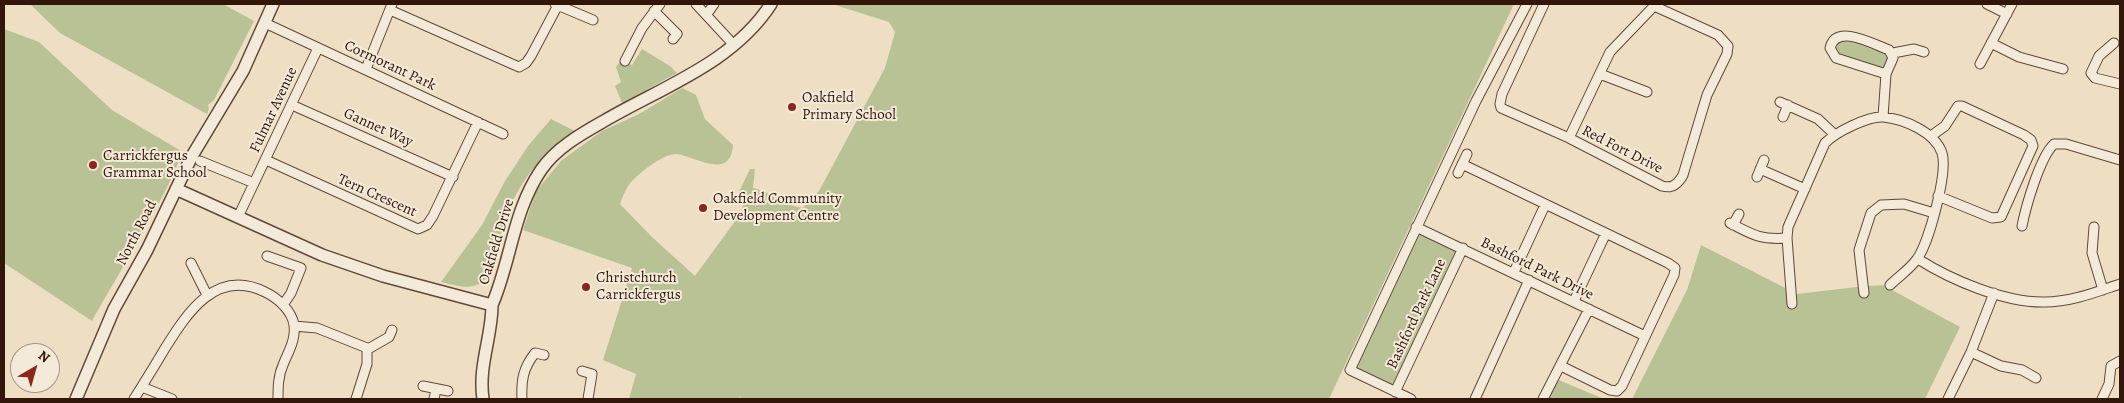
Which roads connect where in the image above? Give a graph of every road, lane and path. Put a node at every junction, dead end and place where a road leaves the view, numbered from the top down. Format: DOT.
graph roads {
  1 [pos="273,4"];
  2 [pos="556,4"];
  3 [pos="696,4"];
  4 [pos="714,4"];
  5 [pos="771,4"];
  6 [pos="1527,4"];
  7 [pos="1544,4"];
  8 [pos="1987,4"];
  9 [pos="2012,4"];
  10 [pos="1655,5"];
  11 [pos="391,7"];
  12 [pos="657,7"];
  13 [pos="707,14"];
  14 [pos="2007,14"];
  15 [pos="593,20"];
  16 [pos="265,23"];
  17 [pos="677,33"];
  18 [pos="2114,42"];
  19 [pos="1991,43"];
  20 [pos="734,44"];
  21 [pos="318,48"];
  22 [pos="1924,52"];
  23 [pos="1893,53"];
  24 [pos="625,61"];
  25 [pos="1980,64"];
  26 [pos="366,69"];
  27 [pos="2063,69"];
  28 [pos="1600,74"];
  29 [pos="1886,74"];
  30 [pos="2120,84"];
  31 [pos="1647,92"];
  32 [pos="292,105"];
  33 [pos="1783,117"];
  34 [pos="1883,117"];
  35 [pos="478,122"];
  36 [pos="503,134"];
  37 [pos="1834,134"];
  38 [pos="1931,136"];
  39 [pos="1569,138"];
  40 [pos="1467,154"];
  41 [pos="266,160"];
  42 [pos="2120,160"];
  43 [pos="200,161"];
  44 [pos="1462,164"];
  45 [pos="1760,168"];
  46 [pos="1458,173"];
  47 [pos="452,177"];
  48 [pos="254,183"];
  49 [pos="1805,188"];
  50 [pos="176,189"];
  51 [pos="1938,196"];
  52 [pos="1545,205"];
  53 [pos="1934,213"];
  54 [pos="1739,214"];
  55 [pos="238,217"];
  56 [pos="2022,226"];
  57 [pos="1416,227"];
  58 [pos="2094,227"];
  59 [pos="1606,233"];
  60 [pos="1787,238"];
  61 [pos="1463,248"];
  62 [pos="267,256"];
  63 [pos="1918,259"];
  64 [pos="191,262"];
  65 [pos="1514,272"];
  66 [pos="1529,280"];
  67 [pos="2120,284"];
  68 [pos="1890,285"];
  69 [pos="2103,290"];
  70 [pos="1864,293"];
  71 [pos="1994,293"];
  72 [pos="207,296"];
  73 [pos="1574,301"];
  74 [pos="1792,304"];
  75 [pos="283,305"];
  76 [pos="492,305"];
  77 [pos="1588,309"];
  78 [pos="294,326"];
  79 [pos="392,330"];
  80 [pos="1645,336"];
  81 [pos="368,349"];
  82 [pos="526,351"];
  83 [pos="1970,352"];
  84 [pos="2120,361"];
  85 [pos="1561,366"];
  86 [pos="582,371"];
  87 [pos="2036,378"];
  88 [pos="423,386"];
  89 [pos="142,387"];
  90 [pos="436,389"];
  91 [pos="448,390"];
  92 [pos="1395,392"];
  93 [pos="76,399"];
  94 [pos="134,399"];
  95 [pos="172,399"];
  96 [pos="278,399"];
  97 [pos="356,399"];
  98 [pos="434,399"];
  99 [pos="482,399"];
  100 [pos="522,399"];
  101 [pos="588,399"];
  102 [pos="1411,399"];
  103 [pos="1475,399"];
  104 [pos="1542,399"];
  105 [pos="1948,399"];
  106 [pos="2102,399"];
  1 -- 16 [label="street, North Road"];
  2 -- 11 [label="street"];
  2 -- 15 [label="street"];
  3 -- 13 [label="street"];
  4 -- 13 [label="street"];
  5 -- 20 [label="street, Oakfield Drive"];
  6 -- 57 [label="street"];
  7 -- 39 [label="street, Red Fort Drive"];
  8 -- 14 [label="street"];
  9 -- 14 [label="street"];
  10 -- 28 [label="street"];
  10 -- 39 [label="street, Red Fort Drive"];
  11 -- 26 [label="street"];
  12 -- 17 [label="street"];
  12 -- 24 [label="street"];
  13 -- 20 [label="street"];
  14 -- 19 [label="street"];
  16 -- 21 [label="street, Cormorant Park"];
  16 -- 50 [label="street, North Road"];
  18 -- 30 [label="street"];
  19 -- 25 [label="street"];
  19 -- 27 [label="street"];
  20 -- 76 [label="street, Oakfield Drive"];
  21 -- 26 [label="street, Cormorant Park"];
  21 -- 32 [label="street, Fulmar Avenue"];
  22 -- 23 [label="street"];
  23 -- 29 [label="street"];
  23 -- 29 [label="street"];
  26 -- 35 [label="street, Cormorant Park"];
  28 -- 31 [label="street"];
  28 -- 39 [label="street"];
  29 -- 34 [label="street"];
  32 -- 41 [label="street, Fulmar Avenue"];
  32 -- 47 [label="street, Gannet Way"];
  33 -- 37 [label="street"];
  34 -- 37 [label="street"];
  34 -- 38 [label="street"];
  35 -- 36 [label="street, Cormorant Park"];
  35 -- 47 [label="street, Tern Crescent"];
  37 -- 49 [label="street"];
  38 -- 51 [label="street"];
  38 -- 51 [label="street"];
  40 -- 44 [label="street"];
  41 -- 47 [label="street, Tern Crescent"];
  41 -- 48 [label="street, Fulmar Avenue"];
  42 -- 56 [label="street"];
  43 -- 48 [label="street"];
  44 -- 46 [label="street"];
  44 -- 52 [label="street"];
  45 -- 49 [label="street"];
  48 -- 55 [label="street, Fulmar Avenue"];
  49 -- 60 [label="street"];
  50 -- 55 [label="street, Oakfield Drive"];
  50 -- 93 [label="street, North Road"];
  51 -- 53 [label="street"];
  52 -- 59 [label="street"];
  52 -- 65 [label="street"];
  53 -- 63 [label="street"];
  53 -- 70 [label="street"];
  54 -- 60 [label="street"];
  55 -- 76 [label="street, Oakfield Drive"];
  57 -- 61 [label="street, Bashford Park Drive"];
  57 -- 92 [label="street"];
  58 -- 69 [label="street"];
  59 -- 73 [label="street"];
  59 -- 80 [label="street"];
  60 -- 74 [label="street"];
  61 -- 65 [label="street, Bashford Park Drive"];
  61 -- 92 [label="street, Bashford Park Lane"];
  62 -- 75 [label="street"];
  63 -- 68 [label="street"];
  63 -- 71 [label="street"];
  64 -- 72 [label="street"];
  65 -- 66 [label="street, Bashford Park Drive"];
  66 -- 73 [label="street, Bashford Park Drive"];
  66 -- 103 [label="street"];
  67 -- 69 [label="street"];
  69 -- 71 [label="street"];
  71 -- 83 [label="street"];
  72 -- 75 [label="street"];
  72 -- 89 [label="street"];
  73 -- 77 [label="street, Bashford Park Drive"];
  75 -- 78 [label="street"];
  76 -- 99 [label="street"];
  77 -- 80 [label="street, Bashford Park Drive"];
  77 -- 85 [label="street"];
  78 -- 81 [label="street"];
  78 -- 96 [label="street"];
  79 -- 81 [label="street"];
  80 -- 85 [label="street"];
  81 -- 97 [label="street"];
  82 -- 100 [label="street"];
  83 -- 87 [label="street"];
  83 -- 105 [label="street"];
  84 -- 106 [label="street"];
  85 -- 104 [label="street"];
  86 -- 101 [label="street"];
  88 -- 90 [label="street"];
  89 -- 94 [label="street"];
  89 -- 95 [label="street"];
  90 -- 91 [label="street"];
  90 -- 98 [label="street"];
  92 -- 102 [label="street"];
}
